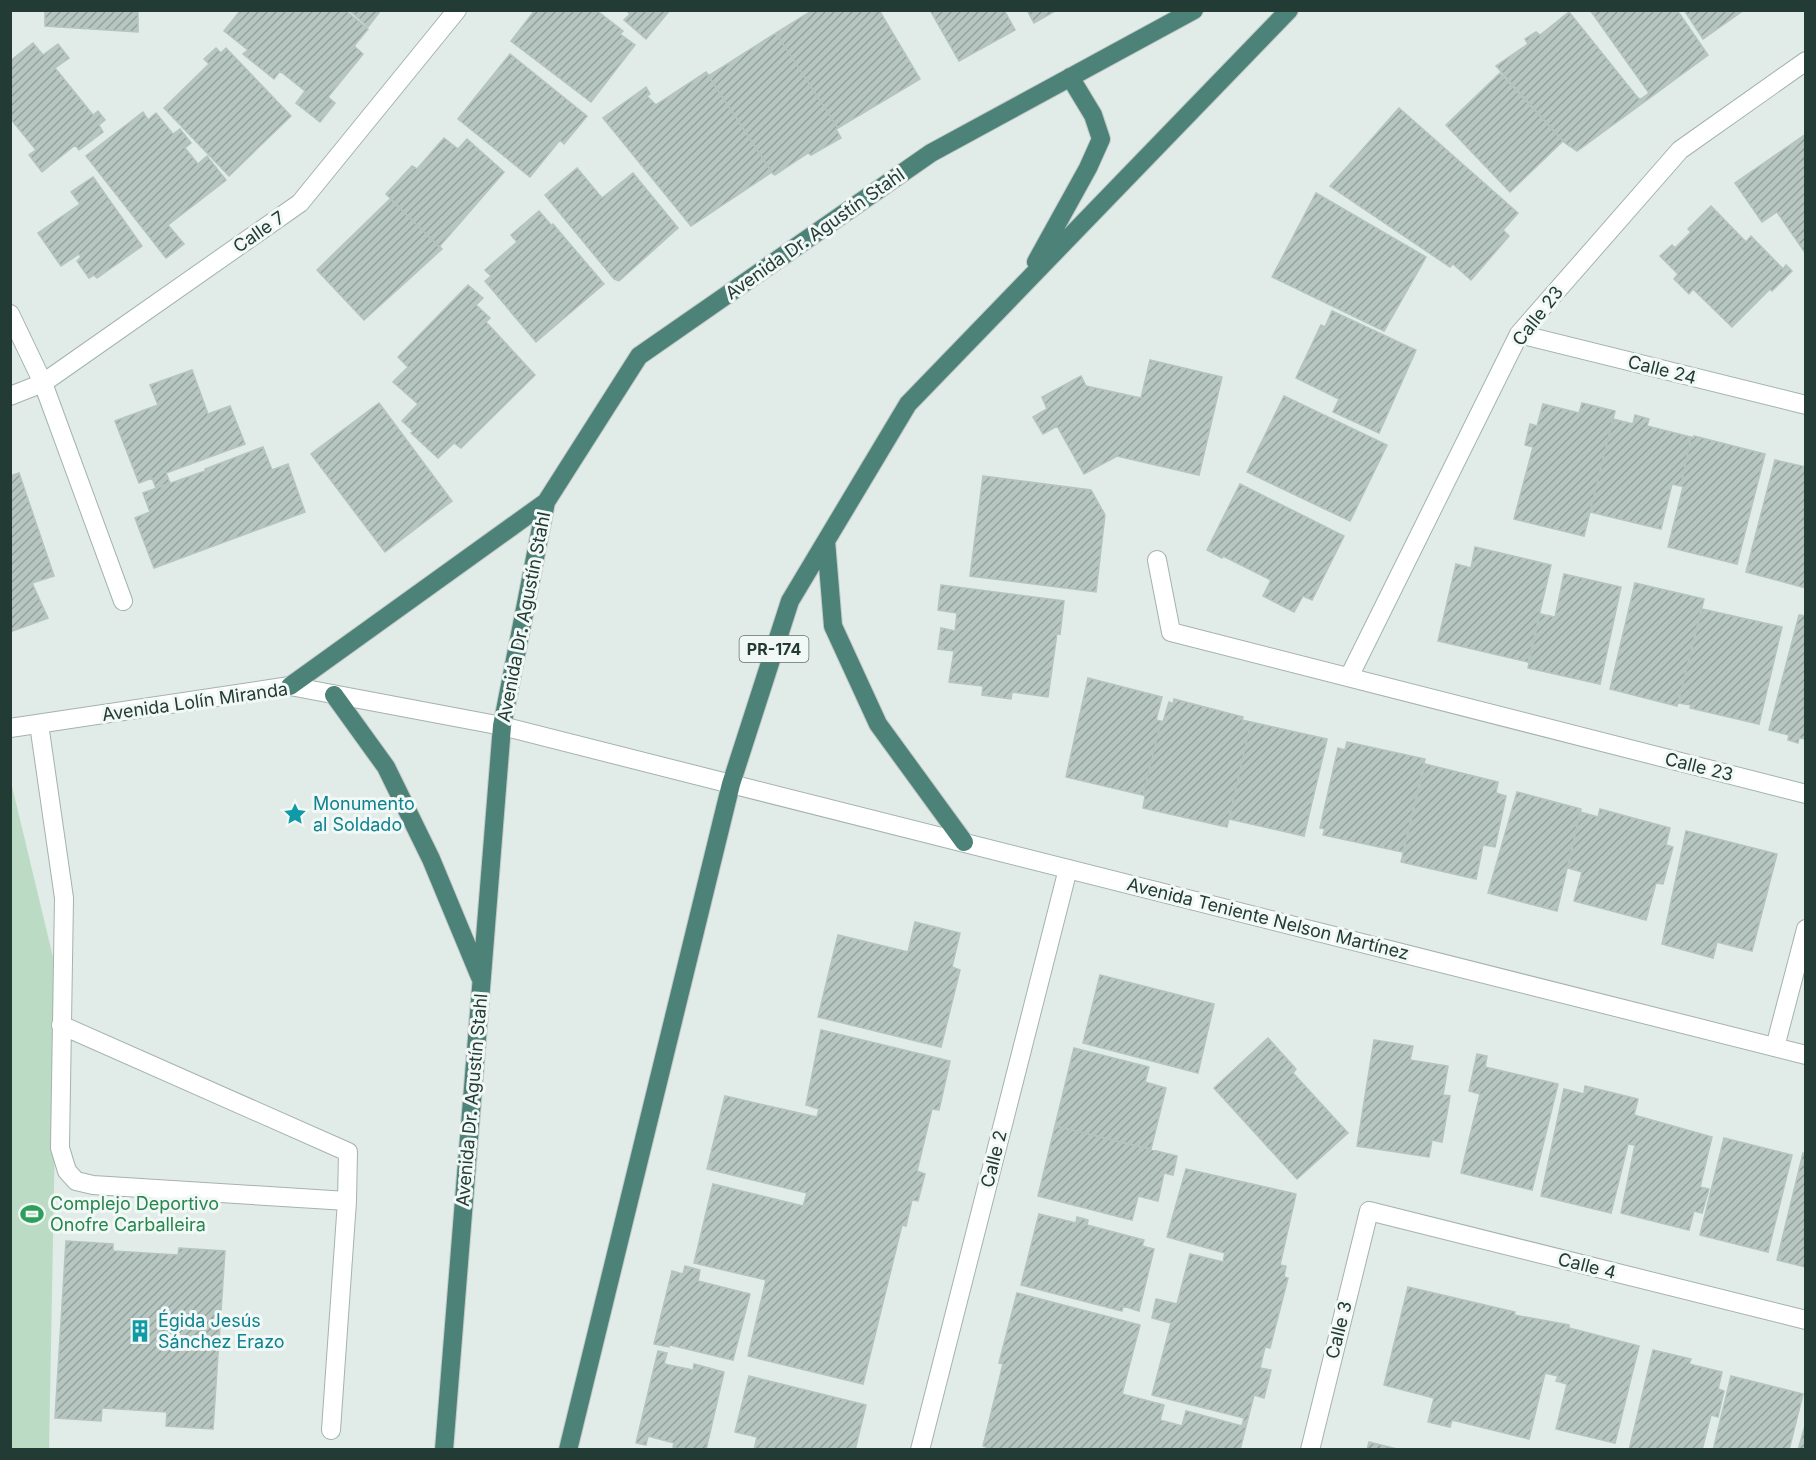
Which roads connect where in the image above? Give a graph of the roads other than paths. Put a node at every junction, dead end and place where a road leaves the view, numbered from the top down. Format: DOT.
graph roads {
  1 [pos="457,10"];
  2 [pos="1194,10"];
  3 [pos="1289,10"];
  4 [pos="1806,61"];
  5 [pos="1070,78"];
  6 [pos="1023,284"];
  7 [pos="10,314"];
  8 [pos="1519,334"];
  9 [pos="43,383"];
  10 [pos="10,396"];
  11 [pos="1806,405"];
  12 [pos="546,502"];
  13 [pos="826,541"];
  14 [pos="1157,560"];
  15 [pos="123,601"];
  16 [pos="1349,677"];
  17 [pos="290,686"];
  18 [pos="334,695"];
  19 [pos="39,724"];
  20 [pos="502,726"];
  21 [pos="10,728"];
  22 [pos="730,784"];
  23 [pos="1806,794"];
  24 [pos="964,842"];
  25 [pos="1068,868"];
  26 [pos="1806,929"];
  27 [pos="482,982"];
  28 [pos="61,1025"];
  29 [pos="1775,1047"];
  30 [pos="1806,1055"];
  31 [pos="347,1201"];
  32 [pos="1369,1211"];
  33 [pos="1806,1320"];
  34 [pos="331,1430"];
  35 [pos="444,1449"];
  36 [pos="568,1449"];
  37 [pos="920,1449"];
  38 [pos="1310,1449"];
  1 -- 9 [label="street, Calle 7"];
  2 -- 5 [label="highway, Avenida Dr. Agustín Stahl"];
  3 -- 6 [label="highway, PR-174"];
  4 -- 8 [label="street, Calle 23"];
  5 -- 6 [label="highway"];
  5 -- 12 [label="highway, Avenida Dr. Agustín Stahl"];
  6 -- 13 [label="highway, PR-174"];
  7 -- 9 [label="street"];
  8 -- 11 [label="street, Calle 24"];
  8 -- 16 [label="street, Calle 23"];
  9 -- 10 [label="street, Calle 7"];
  9 -- 15 [label="street"];
  12 -- 17 [label="highway"];
  12 -- 20 [label="highway, Avenida Dr. Agustín Stahl"];
  13 -- 22 [label="highway, PR-174"];
  13 -- 24 [label="highway"];
  14 -- 16 [label="street, Calle 23"];
  16 -- 23 [label="street, Calle 23"];
  17 -- 18 [label="street, Avenida Lolín Miranda"];
  17 -- 19 [label="street, Avenida Lolín Miranda"];
  18 -- 20 [label="street, Avenida Lolín Miranda"];
  18 -- 27 [label="highway"];
  19 -- 21 [label="street, Avenida Lolín Miranda"];
  19 -- 28 [label="street"];
  20 -- 22 [label="street, Avenida Lolín Miranda"];
  20 -- 27 [label="highway, Avenida Dr. Agustín Stahl"];
  22 -- 24 [label="street, Avenida Teniente Nelson Martínez"];
  22 -- 36 [label="highway, PR-174"];
  24 -- 25 [label="street, Avenida Teniente Nelson Martínez"];
  25 -- 29 [label="street, Avenida Teniente Nelson Martínez"];
  25 -- 37 [label="street, Calle 2"];
  26 -- 29 [label="street"];
  27 -- 35 [label="highway, Avenida Dr. Agustín Stahl"];
  28 -- 31 [label="street"];
  28 -- 31 [label="street"];
  29 -- 30 [label="street, Avenida Teniente Nelson Martínez"];
  31 -- 34 [label="street"];
  32 -- 33 [label="street, Calle 4"];
  32 -- 38 [label="street, Calle 3"];
}
